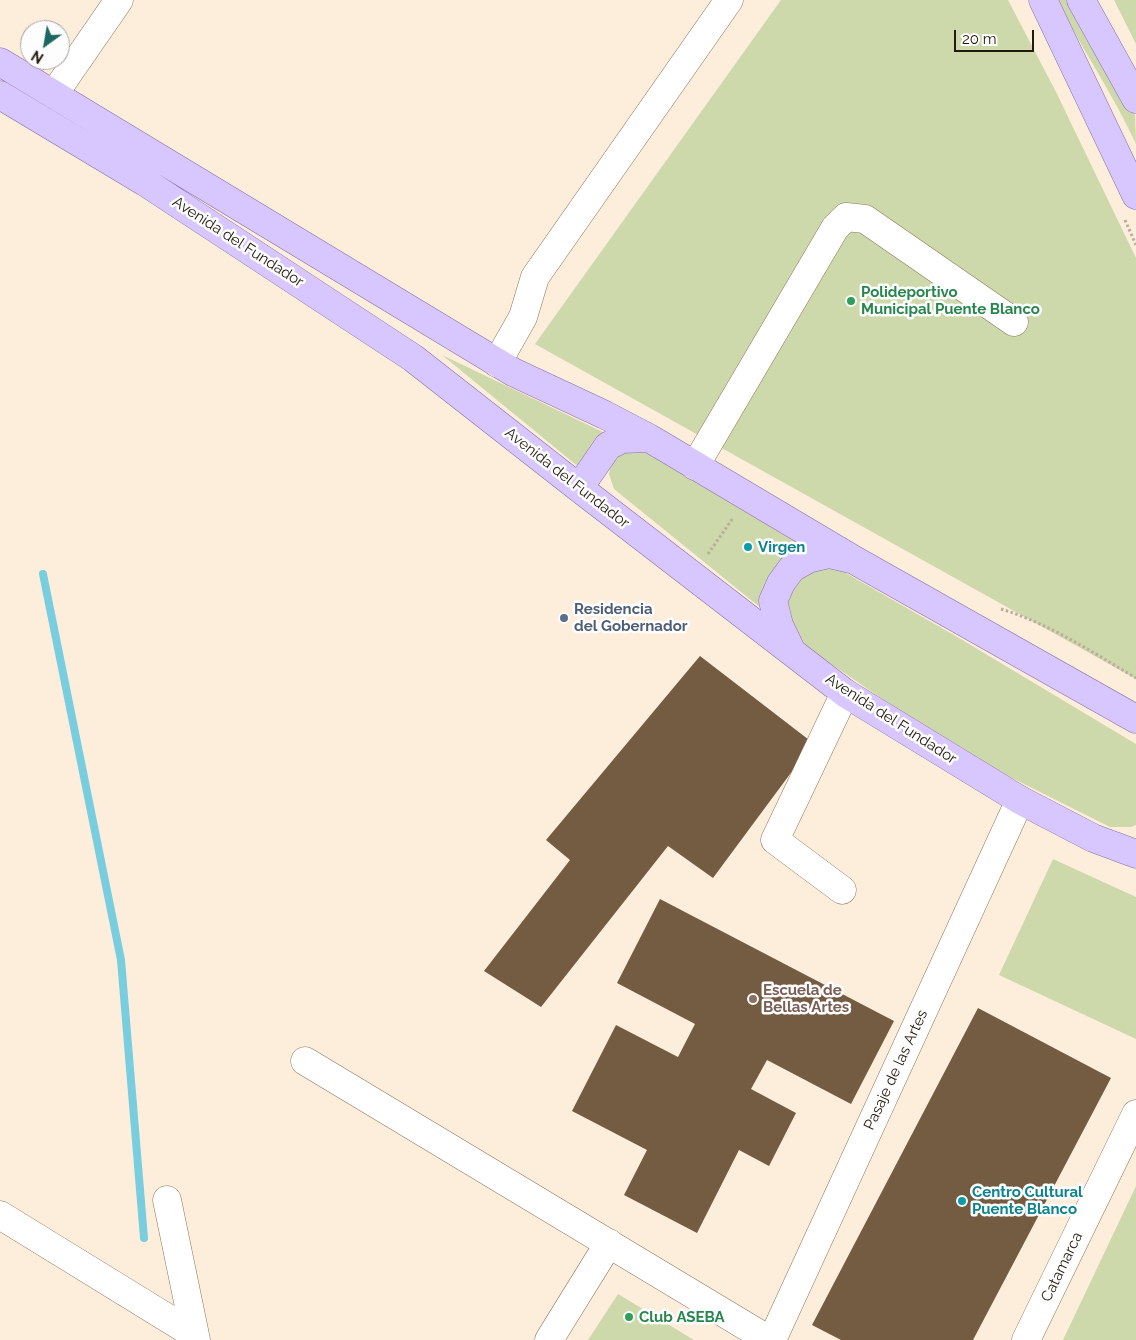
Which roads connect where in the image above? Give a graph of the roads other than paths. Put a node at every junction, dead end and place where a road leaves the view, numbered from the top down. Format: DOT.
graph roads {
  1 [pos="119,0"];
  2 [pos="729,0"];
  3 [pos="1043,0"];
  4 [pos="1081,0"];
  5 [pos="0,62"];
  6 [pos="54,94"];
  7 [pos="0,95"];
  8 [pos="1136,99"];
  9 [pos="1136,194"];
  10 [pos="1014,322"];
  11 [pos="497,363"];
  12 [pos="649,438"];
  13 [pos="695,466"];
  14 [pos="579,488"];
  15 [pos="856,561"];
  16 [pos="791,651"];
  17 [pos="845,693"];
  18 [pos="1136,719"];
  19 [pos="1020,800"];
  20 [pos="1136,833"];
  21 [pos="1093,838"];
  22 [pos="1136,854"];
  23 [pos="842,890"];
  24 [pos="305,1060"];
  25 [pos="1136,1114"];
  26 [pos="167,1200"];
  27 [pos="0,1216"];
  28 [pos="609,1243"];
  29 [pos="196,1338"];
  30 [pos="549,1340"];
  31 [pos="771,1340"];
  32 [pos="1026,1340"];
  1 -- 6 [label="street"];
  2 -- 11 [label="street"];
  3 -- 9 [label="main road"];
  4 -- 8 [label="main road"];
  5 -- 6 [label="main road, Avenida del Fundador"];
  6 -- 11 [label="main road, Avenida del Fundador"];
  7 -- 14 [label="main road, Avenida del Fundador"];
  10 -- 13 [label="street"];
  11 -- 12 [label="main road, Avenida del Fundador"];
  12 -- 13 [label="main road, Avenida del Fundador"];
  12 -- 14 [label="main road"];
  13 -- 15 [label="main road, Avenida del Fundador"];
  14 -- 16 [label="main road, Avenida del Fundador"];
  15 -- 16 [label="main road"];
  15 -- 18 [label="main road, Avenida del Fundador"];
  16 -- 17 [label="main road, Avenida del Fundador"];
  17 -- 19 [label="main road, Avenida del Fundador"];
  17 -- 23 [label="street"];
  19 -- 21 [label="main road, Avenida del Fundador"];
  19 -- 31 [label="street, Pasaje de las Artes"];
  20 -- 21 [label="main road"];
  21 -- 22 [label="main road, Avenida del Fundador"];
  24 -- 28 [label="street"];
  25 -- 32 [label="street, Catamarca"];
  26 -- 29 [label="street"];
  27 -- 29 [label="street"];
  28 -- 30 [label="street"];
  28 -- 31 [label="street"];
}
